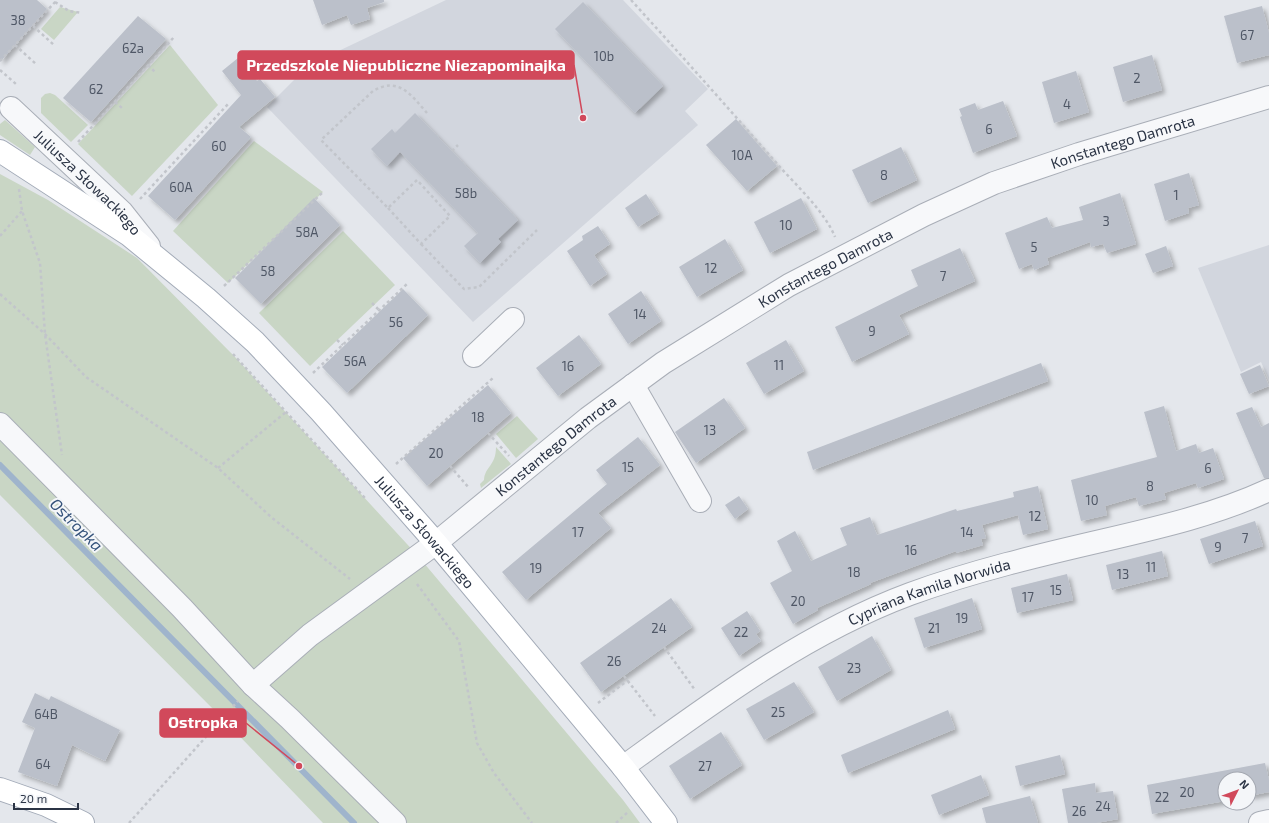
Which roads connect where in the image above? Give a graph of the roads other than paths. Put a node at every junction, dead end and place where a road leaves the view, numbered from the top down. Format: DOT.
graph roads {
  1 [pos="1269,97"];
  2 [pos="5,111"];
  3 [pos="0,150"];
  4 [pos="162,260"];
  5 [pos="513,319"];
  6 [pos="474,356"];
  7 [pos="633,385"];
  8 [pos="0,424"];
  9 [pos="1269,490"];
  10 [pos="700,501"];
  11 [pos="436,543"];
  12 [pos="248,690"];
  13 [pos="623,767"];
  14 [pos="0,789"];
  15 [pos="1269,821"];
  16 [pos="83,823"];
  17 [pos="395,823"];
  18 [pos="666,823"];
  19 [pos="1260,823"];
  1 -- 7 [label="street, Konstantego Damrota"];
  2 -- 4 [label="street, Juliusza Słowackiego"];
  3 -- 4 [label="main road, Juliusza Słowackiego"];
  4 -- 11 [label="main road, Juliusza Słowackiego"];
  5 -- 6 [label="street"];
  7 -- 10 [label="street"];
  7 -- 11 [label="street, Konstantego Damrota"];
  8 -- 12 [label="street"];
  9 -- 13 [label="street, Cypriana Kamila Norwida"];
  11 -- 12 [label="street, Konstantego Damrota"];
  11 -- 13 [label="main road, Juliusza Słowackiego"];
  12 -- 17 [label="street"];
  13 -- 18 [label="main road, Juliusza Słowackiego"];
  14 -- 16 [label="main road"];
  15 -- 19 [label="street"];
}
